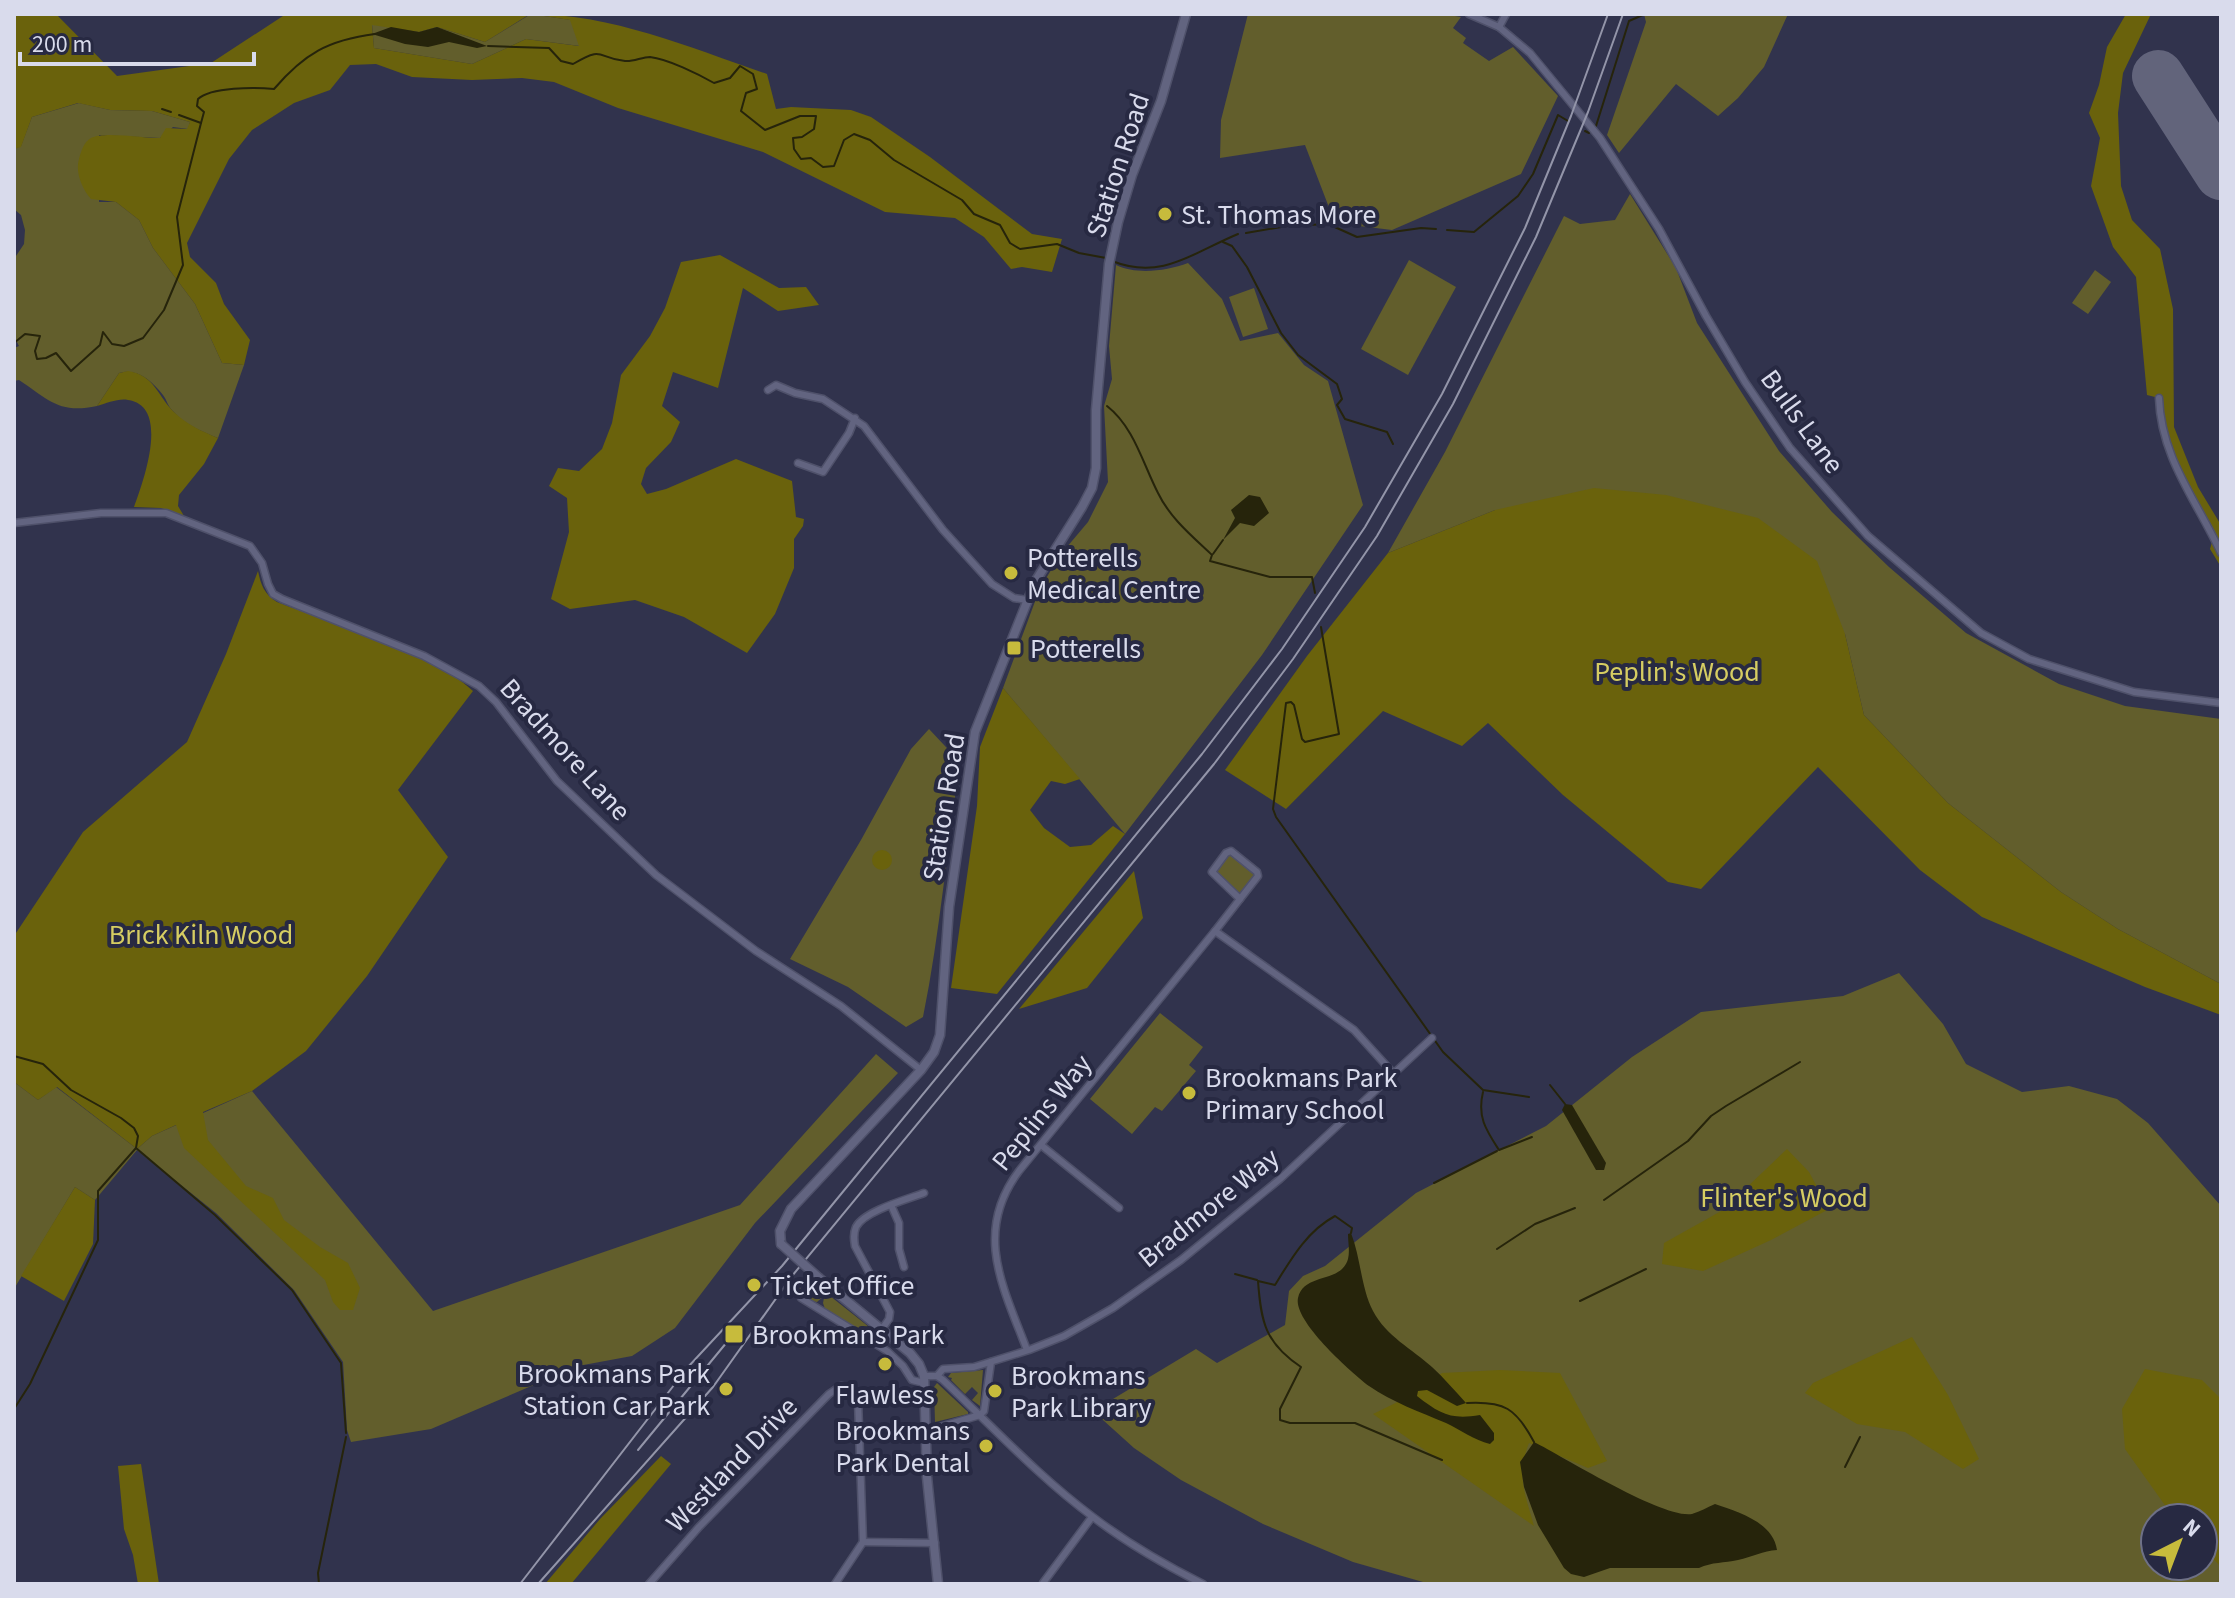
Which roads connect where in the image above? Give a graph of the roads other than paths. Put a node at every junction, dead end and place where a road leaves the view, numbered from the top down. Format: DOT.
graph roads {
  1 [pos="1186,14"];
  2 [pos="1469,14"];
  3 [pos="1506,14"];
  4 [pos="1499,27"];
  5 [pos="768,390"];
  6 [pos="2159,398"];
  7 [pos="855,418"];
  8 [pos="798,463"];
  9 [pos="14,523"];
  10 [pos="2221,553"];
  11 [pos="1027,600"];
  12 [pos="2221,703"];
  13 [pos="1240,899"];
  14 [pos="1215,931"];
  15 [pos="1432,1038"];
  16 [pos="921,1070"];
  17 [pos="1394,1074"];
  18 [pos="1041,1145"];
  19 [pos="924,1193"];
  20 [pos="891,1205"];
  21 [pos="1119,1208"];
  22 [pos="904,1267"];
  23 [pos="801,1298"];
  24 [pos="882,1329"];
  25 [pos="895,1341"];
  26 [pos="1027,1350"];
  27 [pos="887,1351"];
  28 [pos="991,1362"];
  29 [pos="937,1376"];
  30 [pos="924,1380"];
  31 [pos="980,1415"];
  32 [pos="926,1431"];
  33 [pos="1092,1517"];
  34 [pos="863,1542"];
  35 [pos="935,1543"];
  36 [pos="1043,1583"];
  37 [pos="649,1584"];
  38 [pos="835,1584"];
  39 [pos="938,1584"];
  40 [pos="1203,1584"];
  1 -- 11 [label="street, Station Road"];
  2 -- 4 [label="street, Bulls Lane"];
  3 -- 4 [label="street"];
  4 -- 12 [label="street, Bulls Lane"];
  5 -- 7 [label="street"];
  6 -- 10 [label="street"];
  7 -- 8 [label="street"];
  7 -- 11 [label="street"];
  9 -- 16 [label="street, Bradmore Lane"];
  11 -- 16 [label="street, Station Road"];
  13 -- 13 [label="street, Peplins Way"];
  13 -- 14 [label="street, Peplins Way"];
  14 -- 17 [label="street"];
  14 -- 18 [label="street, Peplins Way"];
  15 -- 17 [label="street, Bradmore Way"];
  16 -- 24 [label="street, Station Road, bridge"];
  17 -- 26 [label="street, Bradmore Way"];
  18 -- 21 [label="street"];
  18 -- 26 [label="street, Peplins Way"];
  19 -- 20 [label="street"];
  20 -- 22 [label="street"];
  20 -- 24 [label="street"];
  23 -- 27 [label="street"];
  24 -- 25 [label="street, Station Road"];
  25 -- 27 [label="street"];
  25 -- 30 [label="street, Station Road"];
  26 -- 28 [label="street, Bradmore Way"];
  27 -- 30 [label="street"];
  28 -- 29 [label="street, Bradmore Way"];
  28 -- 31 [label="street"];
  29 -- 30 [label="street, Bradmore Way"];
  29 -- 31 [label="street"];
  30 -- 32 [label="street"];
  31 -- 32 [label="street"];
  31 -- 33 [label="street"];
  32 -- 35 [label="street"];
  33 -- 36 [label="street"];
  33 -- 40 [label="street"];
  34 -- 35 [label="street"];
  34 -- 37 [label="street, Westland Drive"];
  34 -- 38 [label="street"];
  35 -- 39 [label="street"];
}
